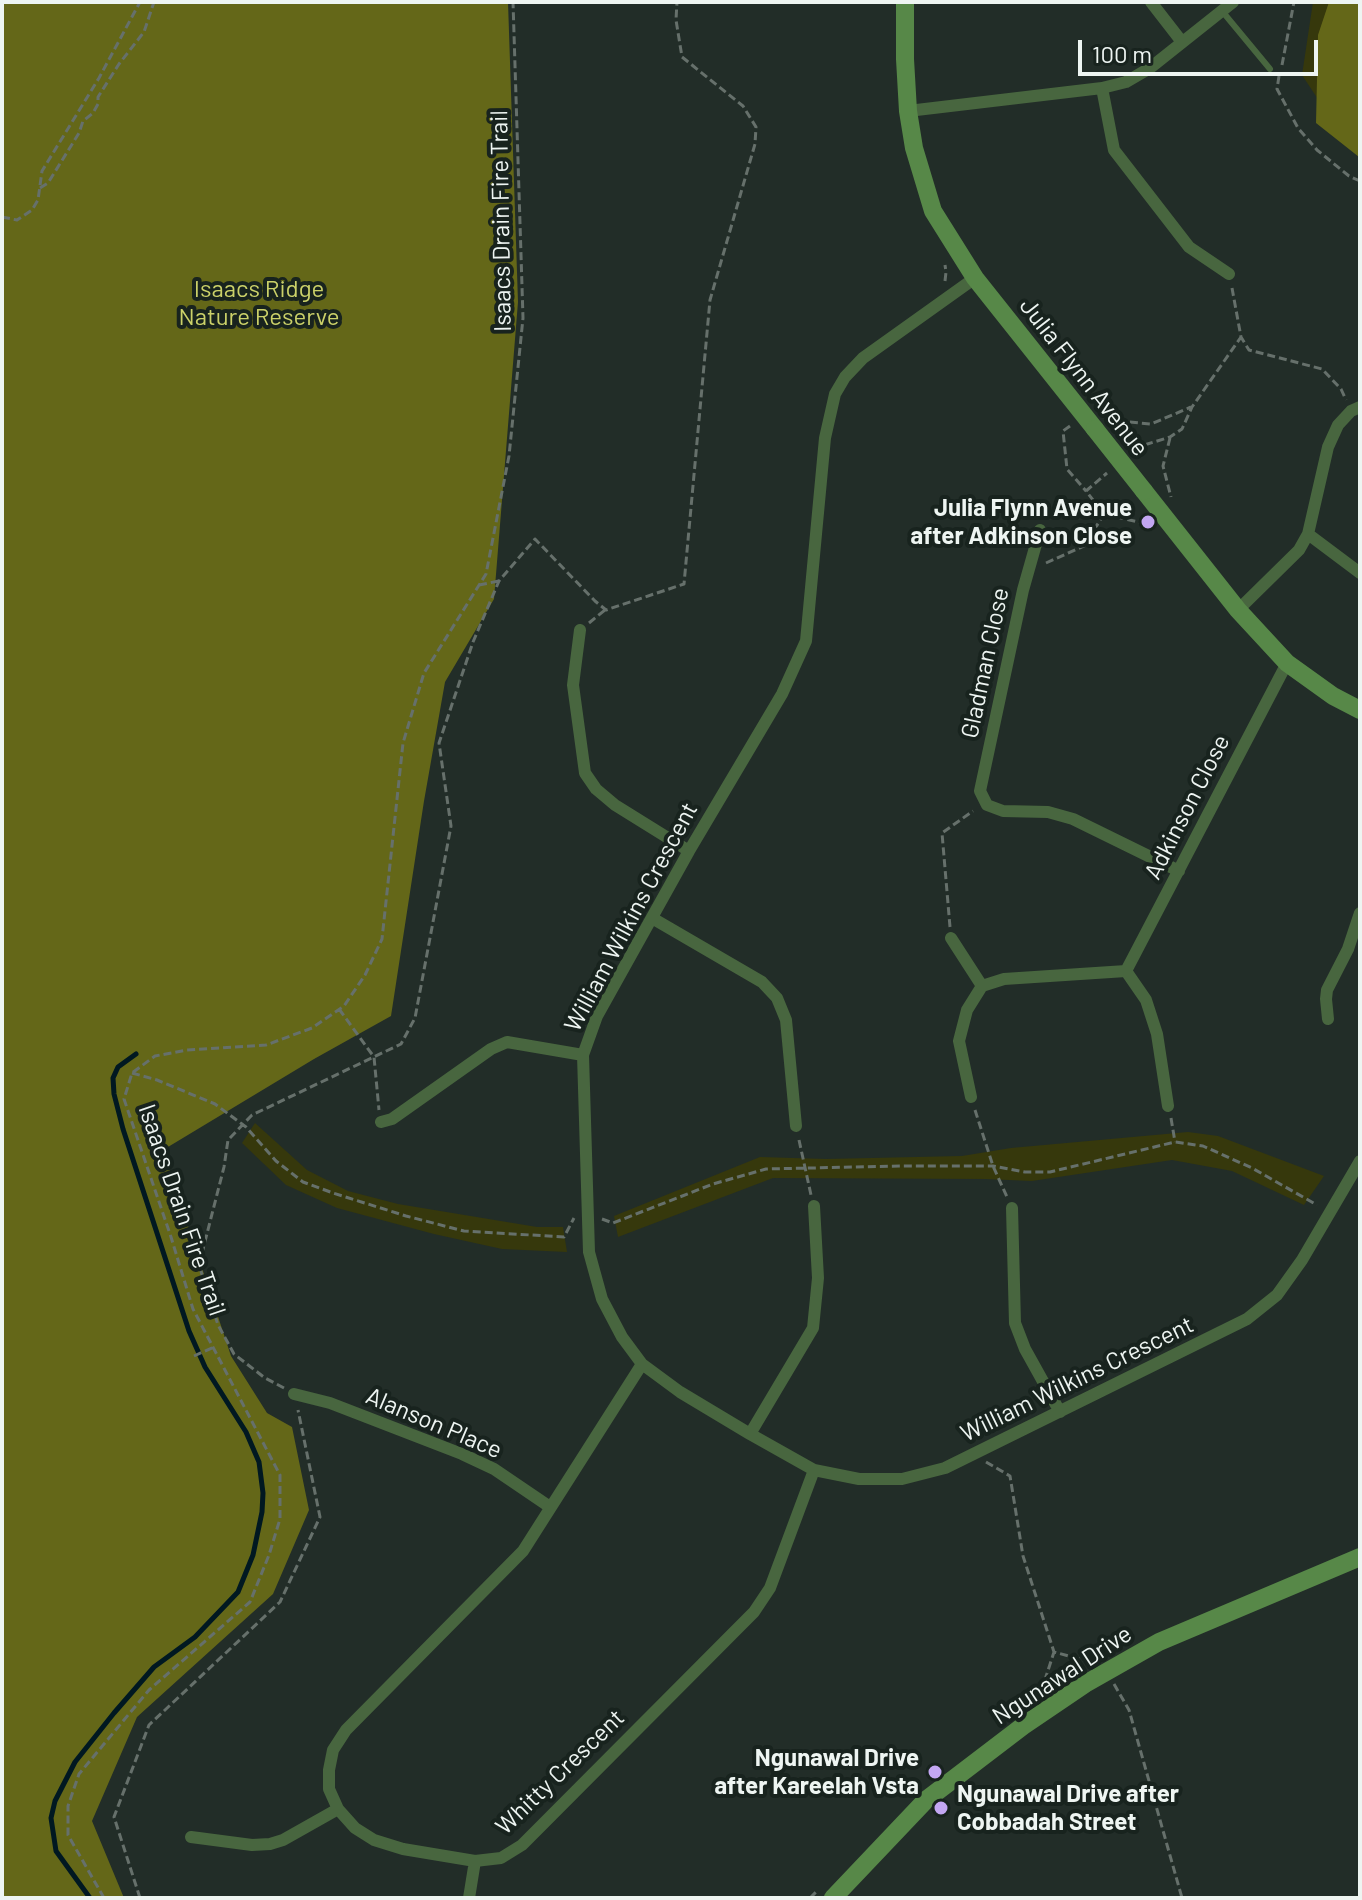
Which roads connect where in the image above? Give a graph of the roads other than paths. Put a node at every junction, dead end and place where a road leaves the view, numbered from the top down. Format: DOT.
graph roads {
  1 [pos="905,2"];
  2 [pos="1151,2"];
  3 [pos="1233,2"];
  4 [pos="1222,11"];
  5 [pos="1182,42"];
  6 [pos="1270,69"];
  7 [pos="1102,88"];
  8 [pos="908,111"];
  9 [pos="1229,274"];
  10 [pos="975,278"];
  11 [pos="1356,409"];
  12 [pos="1040,530"];
  13 [pos="1308,534"];
  14 [pos="1360,573"];
  15 [pos="1238,610"];
  16 [pos="580,630"];
  17 [pos="1287,663"];
  18 [pos="1360,710"];
  19 [pos="987,805"];
  20 [pos="973,811"];
  21 [pos="689,851"];
  22 [pos="1179,871"];
  23 [pos="1360,913"];
  24 [pos="652,918"];
  25 [pos="951,938"];
  26 [pos="1354,951"];
  27 [pos="1126,971"];
  28 [pos="982,986"];
  29 [pos="1328,1019"];
  30 [pos="583,1055"];
  31 [pos="971,1097"];
  32 [pos="1168,1106"];
  33 [pos="381,1122"];
  34 [pos="796,1126"];
  35 [pos="1360,1161"];
  36 [pos="814,1206"];
  37 [pos="1012,1208"];
  38 [pos="642,1364"];
  39 [pos="294,1394"];
  40 [pos="1060,1412"];
  41 [pos="750,1434"];
  42 [pos="814,1470"];
  43 [pos="550,1507"];
  44 [pos="1360,1557"];
  45 [pos="338,1809"];
  46 [pos="191,1837"];
  47 [pos="475,1861"];
  48 [pos="469,1898"];
  49 [pos="833,1898"];
  1 -- 8 [label="street, Julia Flynn Avenue"];
  2 -- 5 [label="street"];
  3 -- 4 [label="street"];
  4 -- 5 [label="street"];
  4 -- 6 [label="lane"];
  5 -- 7 [label="street"];
  7 -- 8 [label="street"];
  7 -- 9 [label="street"];
  8 -- 10 [label="street, Julia Flynn Avenue"];
  10 -- 15 [label="street, Julia Flynn Avenue, bridge"];
  10 -- 21 [label="street, William Wilkins Crescent"];
  11 -- 13 [label="street"];
  12 -- 19 [label="street, Gladman Close"];
  13 -- 14 [label="street"];
  13 -- 15 [label="street"];
  15 -- 17 [label="street, Julia Flynn Avenue"];
  16 -- 21 [label="street"];
  17 -- 18 [label="street, Julia Flynn Avenue"];
  17 -- 22 [label="street, Adkinson Close"];
  19 -- 20 [label="street"];
  19 -- 22 [label="street"];
  21 -- 24 [label="street, William Wilkins Crescent"];
  22 -- 27 [label="street, Adkinson Close"];
  23 -- 26 [label="street"];
  24 -- 30 [label="street, William Wilkins Crescent"];
  24 -- 34 [label="street"];
  25 -- 28 [label="street"];
  26 -- 29 [label="street"];
  27 -- 28 [label="street"];
  27 -- 32 [label="street"];
  28 -- 31 [label="street"];
  30 -- 33 [label="street"];
  30 -- 38 [label="street, William Wilkins Crescent"];
  35 -- 40 [label="street, William Wilkins Crescent"];
  36 -- 41 [label="street"];
  37 -- 40 [label="street"];
  38 -- 41 [label="street, William Wilkins Crescent"];
  38 -- 43 [label="street"];
  39 -- 43 [label="street, Alanson Place"];
  40 -- 42 [label="street, William Wilkins Crescent"];
  41 -- 42 [label="street, William Wilkins Crescent"];
  42 -- 47 [label="street, Whitty Crescent"];
  43 -- 45 [label="street"];
  44 -- 49 [label="street, Ngunawal Drive"];
  45 -- 46 [label="street"];
  45 -- 47 [label="street, Whitty Crescent"];
  47 -- 48 [label="street"];
}
